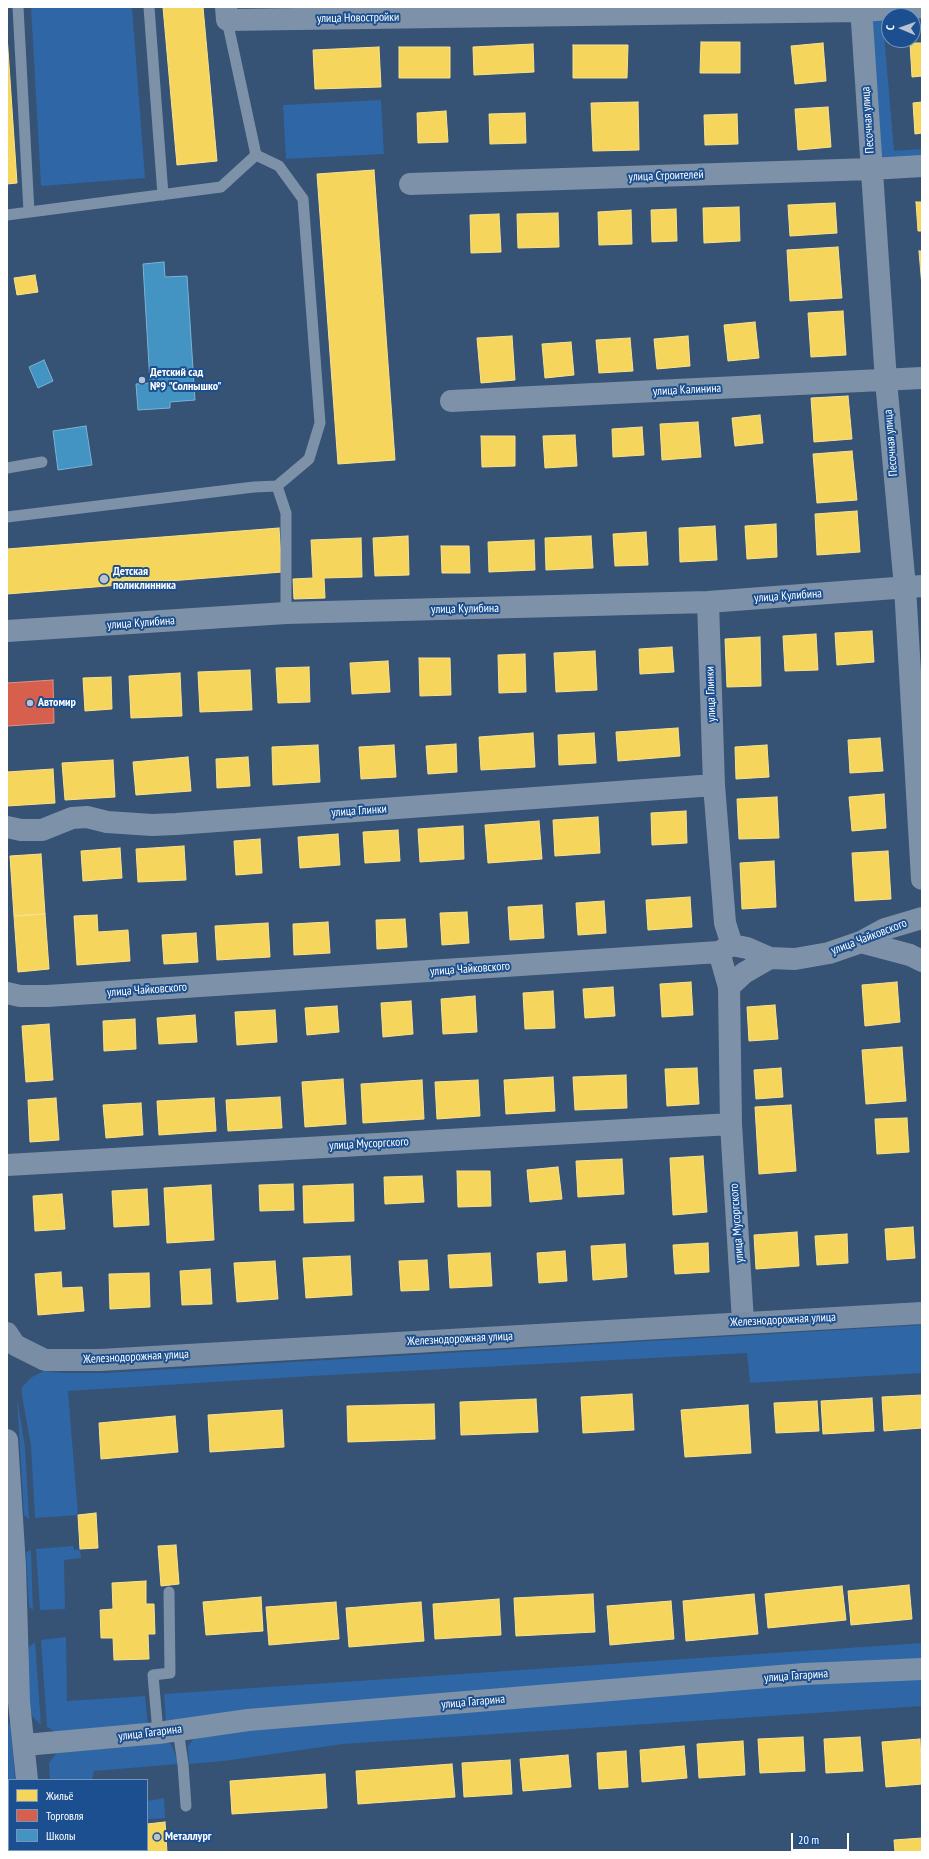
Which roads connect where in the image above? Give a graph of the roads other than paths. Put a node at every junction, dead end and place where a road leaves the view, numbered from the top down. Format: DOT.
graph roads {
  1 [pos="18,7"];
  2 [pos="149,7"];
  3 [pos="921,7"];
  4 [pos="861,9"];
  5 [pos="227,14"];
  6 [pos="256,156"];
  7 [pos="922,166"];
  8 [pos="871,169"];
  9 [pos="410,184"];
  10 [pos="163,194"];
  11 [pos="29,212"];
  12 [pos="7,215"];
  13 [pos="922,378"];
  14 [pos="886,381"];
  15 [pos="451,401"];
  16 [pos="42,462"];
  17 [pos="7,468"];
  18 [pos="277,486"];
  19 [pos="7,516"];
  20 [pos="913,586"];
  21 [pos="708,602"];
  22 [pos="286,613"];
  23 [pos="7,631"];
  24 [pos="714,785"];
  25 [pos="920,822"];
  26 [pos="7,827"];
  27 [pos="922,879"];
  28 [pos="922,918"];
  29 [pos="861,942"];
  30 [pos="725,949"];
  31 [pos="770,958"];
  32 [pos="922,961"];
  33 [pos="729,988"];
  34 [pos="7,993"];
  35 [pos="731,1124"];
  36 [pos="7,1165"];
  37 [pos="922,1312"];
  38 [pos="743,1322"];
  39 [pos="7,1333"];
  40 [pos="7,1440"];
  41 [pos="169,1592"];
  42 [pos="922,1669"];
  43 [pos="168,1732"];
  44 [pos="25,1745"];
  45 [pos="27,1779"];
  46 [pos="186,1806"];
  1 -- 11 [label="lane"];
  2 -- 10 [label="lane"];
  3 -- 4 [label="street, улица Новостройки"];
  4 -- 5 [label="street, улица Новостройки"];
  4 -- 8 [label="street, Песочная улица"];
  5 -- 6 [label="lane"];
  6 -- 10 [label="lane"];
  6 -- 18 [label="lane"];
  7 -- 8 [label="street, улица Строителей"];
  8 -- 9 [label="street, улица Строителей"];
  8 -- 14 [label="street, Песочная улица"];
  10 -- 11 [label="lane"];
  11 -- 12 [label="lane"];
  13 -- 14 [label="street, улица Калинина"];
  14 -- 15 [label="street, улица Калинина"];
  14 -- 20 [label="street, Песочная улица"];
  16 -- 17 [label="lane"];
  18 -- 19 [label="lane"];
  18 -- 22 [label="lane"];
  20 -- 21 [label="street, улица Кулибина"];
  20 -- 25 [label="street, Песочная улица"];
  21 -- 22 [label="street, улица Кулибина"];
  21 -- 24 [label="street, улица Глинки"];
  22 -- 23 [label="street, улица Кулибина"];
  24 -- 26 [label="street, улица Глинки"];
  24 -- 30 [label="street, улица Глинки"];
  25 -- 27 [label="street, Песочная улица"];
  28 -- 29 [label="street, улица Чайковского"];
  29 -- 31 [label="street, улица Чайковского"];
  29 -- 32 [label="street"];
  30 -- 31 [label="street, улица Чайковского"];
  30 -- 33 [label="street, улица Мусоргского"];
  30 -- 34 [label="street, улица Чайковского"];
  31 -- 33 [label="street"];
  33 -- 35 [label="street, улица Мусоргского"];
  35 -- 36 [label="street, улица Мусоргского"];
  35 -- 38 [label="street, улица Мусоргского"];
  37 -- 38 [label="street, Железнодорожная улица"];
  38 -- 39 [label="street, Железнодорожная улица"];
  40 -- 44 [label="street"];
  41 -- 43 [label="lane"];
  42 -- 43 [label="street, улица Гагарина"];
  43 -- 44 [label="street, улица Гагарина"];
  43 -- 46 [label="lane"];
  44 -- 45 [label="street"];
}
